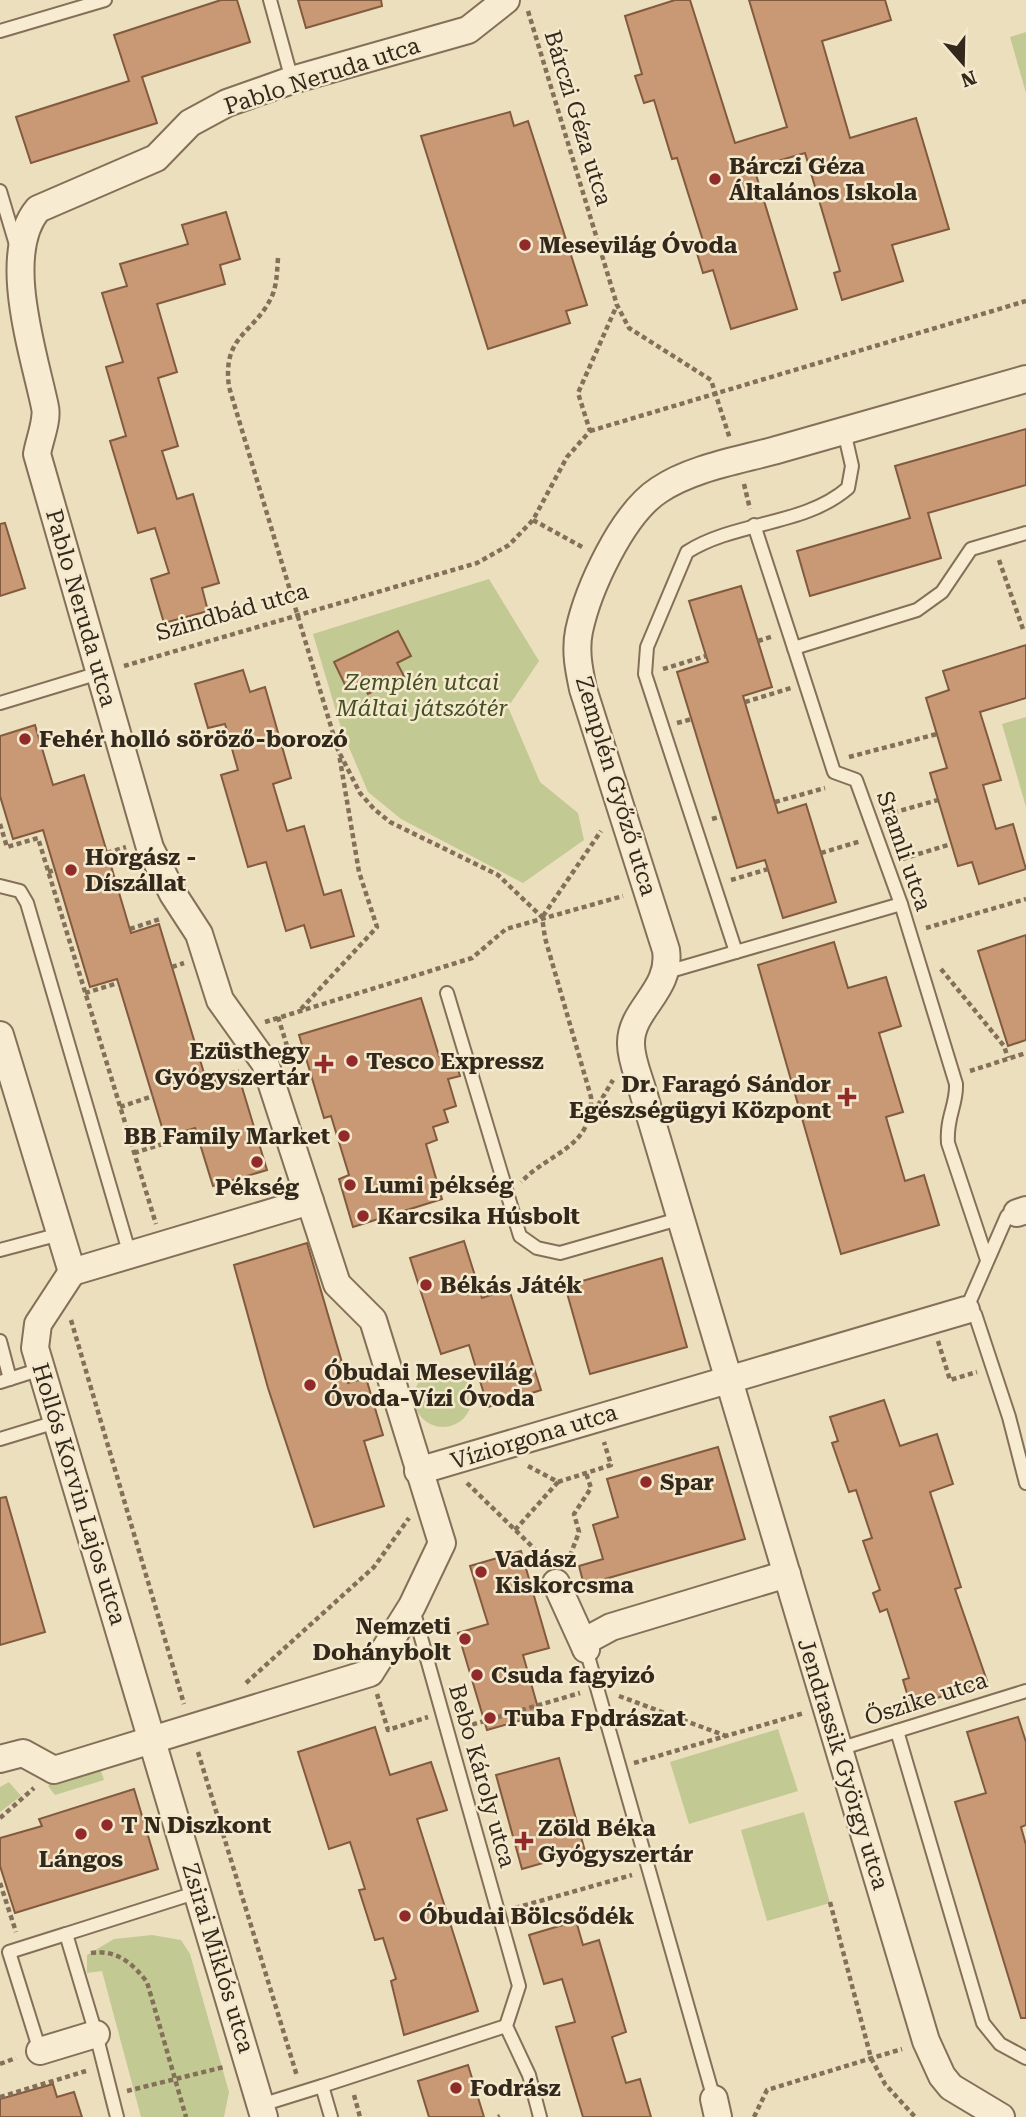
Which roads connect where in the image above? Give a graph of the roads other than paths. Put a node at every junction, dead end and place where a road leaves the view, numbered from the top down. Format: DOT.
graph roads {
  1 [pos="104,0"];
  2 [pos="270,0"];
  3 [pos="506,0"];
  4 [pos="0,31"];
  5 [pos="292,80"];
  6 [pos="0,191"];
  7 [pos="17,247"];
  8 [pos="1026,379"];
  9 [pos="844,431"];
  10 [pos="754,525"];
  11 [pos="1026,533"];
  12 [pos="794,649"];
  13 [pos="99,673"];
  14 [pos="0,703"];
  15 [pos="0,886"];
  16 [pos="901,904"];
  17 [pos="736,952"];
  18 [pos="667,972"];
  19 [pos="447,993"];
  20 [pos="0,1035"];
  21 [pos="310,1201"];
  22 [pos="1022,1212"];
  23 [pos="682,1218"];
  24 [pos="60,1234"];
  25 [pos="0,1250"];
  26 [pos="130,1255"];
  27 [pos="988,1260"];
  28 [pos="72,1272"];
  29 [pos="965,1310"];
  30 [pos="0,1341"];
  31 [pos="41,1369"];
  32 [pos="5,1380"];
  33 [pos="730,1381"];
  34 [pos="56,1422"];
  35 [pos="0,1439"];
  36 [pos="422,1483"];
  37 [pos="1026,1483"];
  38 [pos="787,1574"];
  39 [pos="556,1583"];
  40 [pos="412,1605"];
  41 [pos="586,1649"];
  42 [pos="1026,1691"];
  43 [pos="897,1731"];
  44 [pos="156,1749"];
  45 [pos="839,1749"];
  46 [pos="0,1759"];
  47 [pos="198,1892"];
  48 [pos="66,1934"];
  49 [pos="506,2026"];
  50 [pos="96,2034"];
  51 [pos="40,2051"];
  52 [pos="1026,2058"];
  53 [pos="322,2086"];
  54 [pos="716,2108"];
  55 [pos="262,2111"];
  56 [pos="117,2117"];
  57 [pos="331,2117"];
  58 [pos="540,2117"];
  59 [pos="1001,2117"];
  1 -- 4 [label="lane"];
  2 -- 5 [label="lane"];
  3 -- 5 [label="street, Pablo Neruda utca"];
  5 -- 7 [label="street, Pablo Neruda utca"];
  6 -- 7 [label="lane"];
  7 -- 13 [label="street, Pablo Neruda utca"];
  8 -- 9 [label="street, Zemplén Győző utca"];
  9 -- 10 [label="lane"];
  9 -- 18 [label="street, Zemplén Győző utca"];
  10 -- 12 [label="lane"];
  10 -- 17 [label="lane"];
  11 -- 12 [label="lane"];
  12 -- 16 [label="lane, Sramli utca"];
  13 -- 14 [label="lane"];
  13 -- 21 [label="street, Pablo Neruda utca"];
  15 -- 26 [label="lane"];
  16 -- 17 [label="lane"];
  16 -- 27 [label="lane, Sramli utca"];
  17 -- 18 [label="lane"];
  18 -- 23 [label="street"];
  19 -- 23 [label="lane"];
  20 -- 24 [label="street"];
  21 -- 26 [label="street"];
  21 -- 36 [label="street, Pablo Neruda utca"];
  22 -- 27 [label="lane"];
  23 -- 33 [label="street"];
  24 -- 25 [label="lane"];
  24 -- 28 [label="street"];
  26 -- 28 [label="street"];
  27 -- 29 [label="lane"];
  28 -- 31 [label="street, Hollós Korvin Lajos utca"];
  29 -- 33 [label="street, Víziorgona utca"];
  29 -- 37 [label="lane"];
  30 -- 32 [label="lane"];
  31 -- 32 [label="lane"];
  31 -- 34 [label="street, Hollós Korvin Lajos utca"];
  33 -- 36 [label="street, Víziorgona utca"];
  33 -- 38 [label="street, Jendrassik György utca"];
  34 -- 35 [label="lane"];
  34 -- 44 [label="street, Hollós Korvin Lajos utca"];
  36 -- 40 [label="street"];
  38 -- 41 [label="street"];
  38 -- 45 [label="street, Jendrassik György utca"];
  39 -- 41 [label="street"];
  40 -- 44 [label="street"];
  40 -- 49 [label="lane, Bebo Károly utca"];
  41 -- 54 [label="lane"];
  42 -- 43 [label="lane, Őszike utca"];
  43 -- 45 [label="lane, Őszike utca"];
  43 -- 52 [label="lane"];
  44 -- 46 [label="street"];
  44 -- 47 [label="street, Zsirai Miklós utca"];
  45 -- 59 [label="street, Jendrassik György utca"];
  47 -- 48 [label="lane"];
  47 -- 55 [label="street, Zsirai Miklós utca"];
  48 -- 50 [label="lane"];
  48 -- 51 [label="lane"];
  49 -- 53 [label="lane"];
  49 -- 58 [label="lane"];
  50 -- 51 [label="street"];
  50 -- 56 [label="lane"];
  53 -- 55 [label="lane"];
  53 -- 57 [label="lane"];
}
